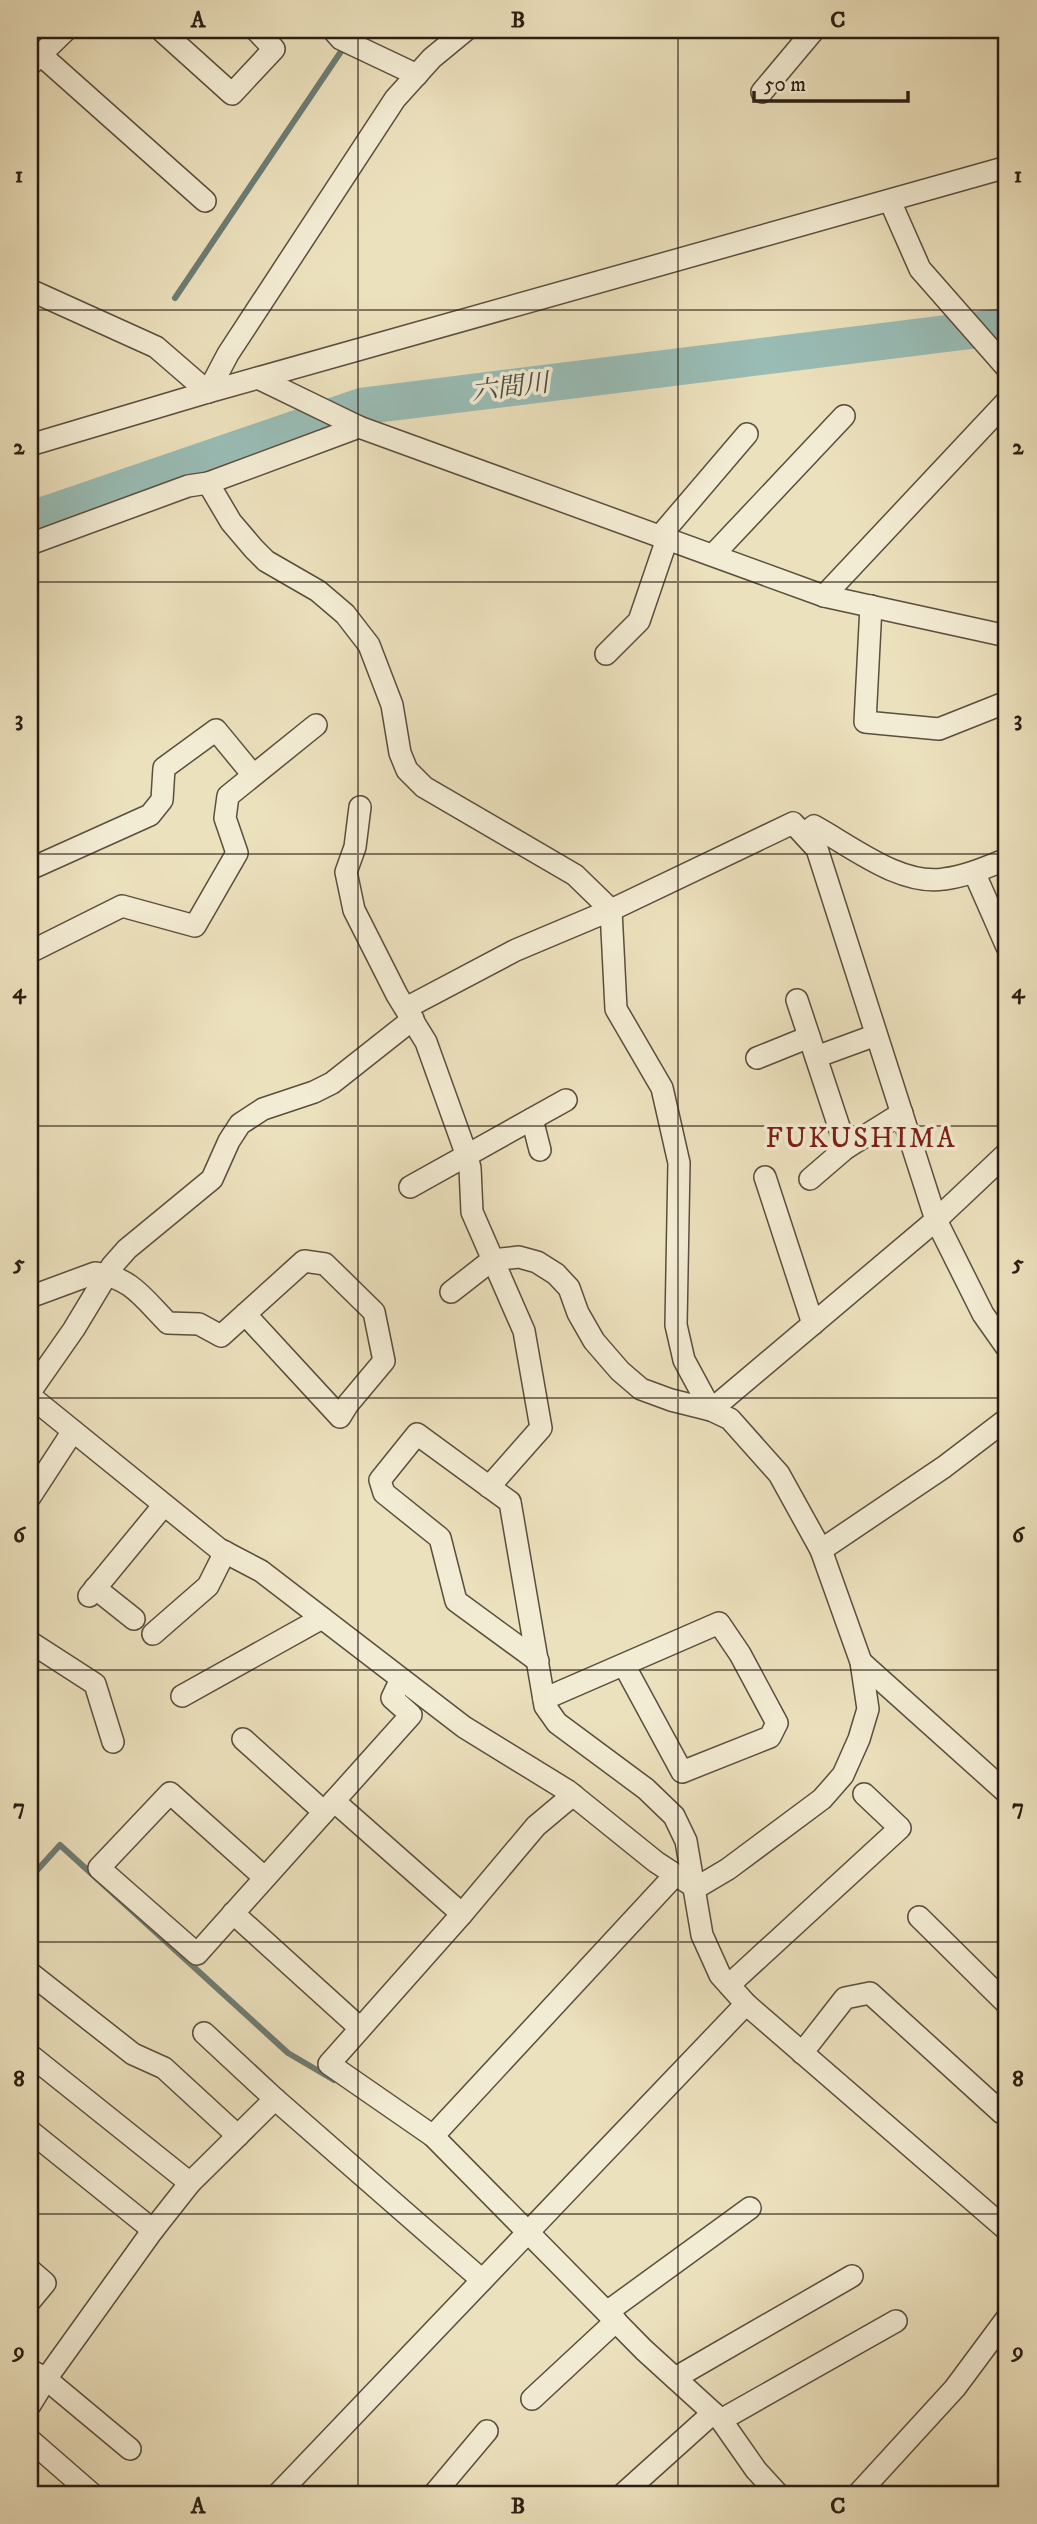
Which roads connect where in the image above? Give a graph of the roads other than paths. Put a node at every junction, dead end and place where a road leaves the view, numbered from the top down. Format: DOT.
graph roads {
  1 [pos="161,30"];
  2 [pos="256,30"];
  3 [pos="333,30"];
  4 [pos="466,30"];
  5 [pos="814,30"];
  6 [pos="63,31"];
  7 [pos="35,60"];
  8 [pos="416,75"];
  9 [pos="762,92"];
  10 [pos="1007,167"];
  11 [pos="205,201"];
  12 [pos="890,201"];
  13 [pos="30,290"];
  14 [pos="1007,368"];
  15 [pos="258,378"];
  16 [pos="208,392"];
  17 [pos="1007,401"];
  18 [pos="844,416"];
  19 [pos="355,425"];
  20 [pos="747,434"];
  21 [pos="30,445"];
  22 [pos="208,483"];
  23 [pos="663,538"];
  24 [pos="30,544"];
  25 [pos="713,555"];
  26 [pos="824,596"];
  27 [pos="870,606"];
  28 [pos="1007,636"];
  29 [pos="606,654"];
  30 [pos="1007,702"];
  31 [pos="316,725"];
  32 [pos="253,775"];
  33 [pos="360,807"];
  34 [pos="804,834"];
  35 [pos="1007,859"];
  36 [pos="30,869"];
  37 [pos="974,872"];
  38 [pos="611,910"];
  39 [pos="1007,947"];
  40 [pos="30,952"];
  41 [pos="797,1000"];
  42 [pos="409,1013"];
  43 [pos="876,1035"];
  44 [pos="812,1047"];
  45 [pos="757,1058"];
  46 [pos="566,1100"];
  47 [pos="902,1113"];
  48 [pos="533,1119"];
  49 [pos="846,1148"];
  50 [pos="540,1150"];
  51 [pos="1007,1153"];
  52 [pos="467,1156"];
  53 [pos="765,1177"];
  54 [pos="810,1179"];
  55 [pos="410,1187"];
  56 [pos="936,1220"];
  57 [pos="492,1260"];
  58 [pos="107,1274"];
  59 [pos="451,1292"];
  60 [pos="30,1297"];
  61 [pos="245,1314"];
  62 [pos="813,1324"];
  63 [pos="1007,1348"];
  64 [pos="30,1394"];
  65 [pos="711,1410"];
  66 [pos="1007,1419"];
  67 [pos="73,1431"];
  68 [pos="489,1487"];
  69 [pos="30,1497"];
  70 [pos="164,1505"];
  71 [pos="821,1550"];
  72 [pos="225,1552"];
  73 [pos="322,1618"];
  74 [pos="134,1619"];
  75 [pos="153,1634"];
  76 [pos="30,1642"];
  77 [pos="538,1661"];
  78 [pos="861,1662"];
  79 [pos="624,1665"];
  80 [pos="401,1679"];
  81 [pos="182,1696"];
  82 [pos="544,1699"];
  83 [pos="243,1740"];
  84 [pos="113,1742"];
  85 [pos="1007,1793"];
  86 [pos="864,1794"];
  87 [pos="573,1795"];
  88 [pos="329,1807"];
  89 [pos="675,1875"];
  90 [pos="265,1878"];
  91 [pos="696,1888"];
  92 [pos="233,1913"];
  93 [pos="462,1914"];
  94 [pos="919,1917"];
  95 [pos="30,1973"];
  96 [pos="729,1985"];
  97 [pos="746,2004"];
  98 [pos="1007,2004"];
  99 [pos="360,2028"];
  100 [pos="204,2033"];
  101 [pos="802,2053"];
  102 [pos="30,2055"];
  103 [pos="275,2099"];
  104 [pos="1002,2113"];
  105 [pos="30,2131"];
  106 [pos="238,2136"];
  107 [pos="433,2136"];
  108 [pos="190,2183"];
  109 [pos="750,2208"];
  110 [pos="1006,2227"];
  111 [pos="153,2230"];
  112 [pos="528,2233"];
  113 [pos="30,2270"];
  114 [pos="852,2276"];
  115 [pos="482,2280"];
  116 [pos="30,2301"];
  117 [pos="612,2316"];
  118 [pos="1007,2318"];
  119 [pos="896,2321"];
  120 [pos="38,2374"];
  121 [pos="675,2378"];
  122 [pos="532,2399"];
  123 [pos="30,2405"];
  124 [pos="717,2417"];
  125 [pos="487,2431"];
  126 [pos="30,2440"];
  127 [pos="130,2449"];
  128 [pos="92,2494"];
  129 [pos="278,2494"];
  130 [pos="434,2494"];
  131 [pos="623,2494"];
  132 [pos="778,2494"];
  133 [pos="858,2494"];
  1 -- 2 [label="street"];
  3 -- 8 [label="street"];
  4 -- 8 [label="street"];
  5 -- 9 [label="street"];
  6 -- 7 [label="street"];
  7 -- 11 [label="street"];
  8 -- 16 [label="street"];
  10 -- 12 [label="street"];
  12 -- 14 [label="street"];
  12 -- 15 [label="street"];
  13 -- 16 [label="street"];
  15 -- 16 [label="street"];
  15 -- 19 [label="street"];
  16 -- 21 [label="street"];
  17 -- 26 [label="street"];
  18 -- 25 [label="street"];
  19 -- 22 [label="street"];
  19 -- 23 [label="street"];
  20 -- 23 [label="street"];
  22 -- 24 [label="street"];
  22 -- 38 [label="street"];
  23 -- 25 [label="street"];
  23 -- 29 [label="street"];
  25 -- 26 [label="street"];
  26 -- 27 [label="street"];
  27 -- 28 [label="street"];
  27 -- 30 [label="street"];
  31 -- 32 [label="street"];
  32 -- 36 [label="street"];
  32 -- 40 [label="street"];
  33 -- 42 [label="street"];
  34 -- 37 [label="street"];
  34 -- 38 [label="street"];
  34 -- 43 [label="street"];
  35 -- 37 [label="street"];
  37 -- 39 [label="street"];
  38 -- 42 [label="street"];
  38 -- 65 [label="street"];
  41 -- 44 [label="street"];
  42 -- 52 [label="street"];
  42 -- 58 [label="street"];
  43 -- 44 [label="street"];
  43 -- 47 [label="street"];
  44 -- 45 [label="street"];
  44 -- 49 [label="street"];
  46 -- 48 [label="street"];
  47 -- 49 [label="street"];
  47 -- 56 [label="street"];
  48 -- 50 [label="street"];
  48 -- 52 [label="street"];
  49 -- 54 [label="street"];
  51 -- 56 [label="street"];
  52 -- 55 [label="street"];
  52 -- 57 [label="street"];
  53 -- 62 [label="street"];
  56 -- 62 [label="street"];
  56 -- 63 [label="street"];
  57 -- 59 [label="street"];
  57 -- 65 [label="street"];
  57 -- 68 [label="street"];
  58 -- 60 [label="street"];
  58 -- 61 [label="street"];
  58 -- 64 [label="street"];
  61 -- 61 [label="street"];
  62 -- 65 [label="street"];
  64 -- 67 [label="street"];
  65 -- 71 [label="street"];
  66 -- 71 [label="street"];
  67 -- 69 [label="street"];
  67 -- 70 [label="street"];
  68 -- 77 [label="street"];
  68 -- 77 [label="street"];
  70 -- 72 [label="street"];
  70 -- 74 [label="street"];
  71 -- 78 [label="street"];
  72 -- 73 [label="street"];
  72 -- 75 [label="street"];
  73 -- 80 [label="street"];
  73 -- 81 [label="street"];
  76 -- 84 [label="street"];
  77 -- 82 [label="street"];
  78 -- 85 [label="street"];
  78 -- 91 [label="street"];
  79 -- 79 [label="street"];
  79 -- 82 [label="street"];
  80 -- 87 [label="street"];
  80 -- 88 [label="street"];
  82 -- 91 [label="street"];
  83 -- 88 [label="street"];
  86 -- 96 [label="street"];
  87 -- 89 [label="street"];
  87 -- 93 [label="street"];
  88 -- 90 [label="street"];
  88 -- 93 [label="street"];
  89 -- 91 [label="street"];
  89 -- 107 [label="street"];
  90 -- 92 [label="street"];
  90 -- 92 [label="street"];
  91 -- 96 [label="street"];
  92 -- 99 [label="street"];
  93 -- 99 [label="street"];
  94 -- 98 [label="street"];
  95 -- 106 [label="street"];
  96 -- 97 [label="street"];
  97 -- 101 [label="street"];
  97 -- 112 [label="street"];
  99 -- 107 [label="street"];
  100 -- 103 [label="street"];
  101 -- 104 [label="street"];
  101 -- 110 [label="street"];
  102 -- 108 [label="street"];
  103 -- 106 [label="street"];
  103 -- 115 [label="street"];
  105 -- 111 [label="street"];
  106 -- 108 [label="street"];
  107 -- 112 [label="street"];
  108 -- 111 [label="street"];
  109 -- 117 [label="street"];
  111 -- 120 [label="street"];
  112 -- 115 [label="street"];
  112 -- 117 [label="street"];
  113 -- 116 [label="street"];
  114 -- 121 [label="street"];
  115 -- 129 [label="street"];
  117 -- 121 [label="street"];
  117 -- 122 [label="street"];
  118 -- 133 [label="street"];
  119 -- 124 [label="street"];
  120 -- 123 [label="street"];
  120 -- 127 [label="street"];
  121 -- 124 [label="street"];
  124 -- 131 [label="street"];
  124 -- 132 [label="street"];
  125 -- 130 [label="street"];
  126 -- 128 [label="street"];
}
